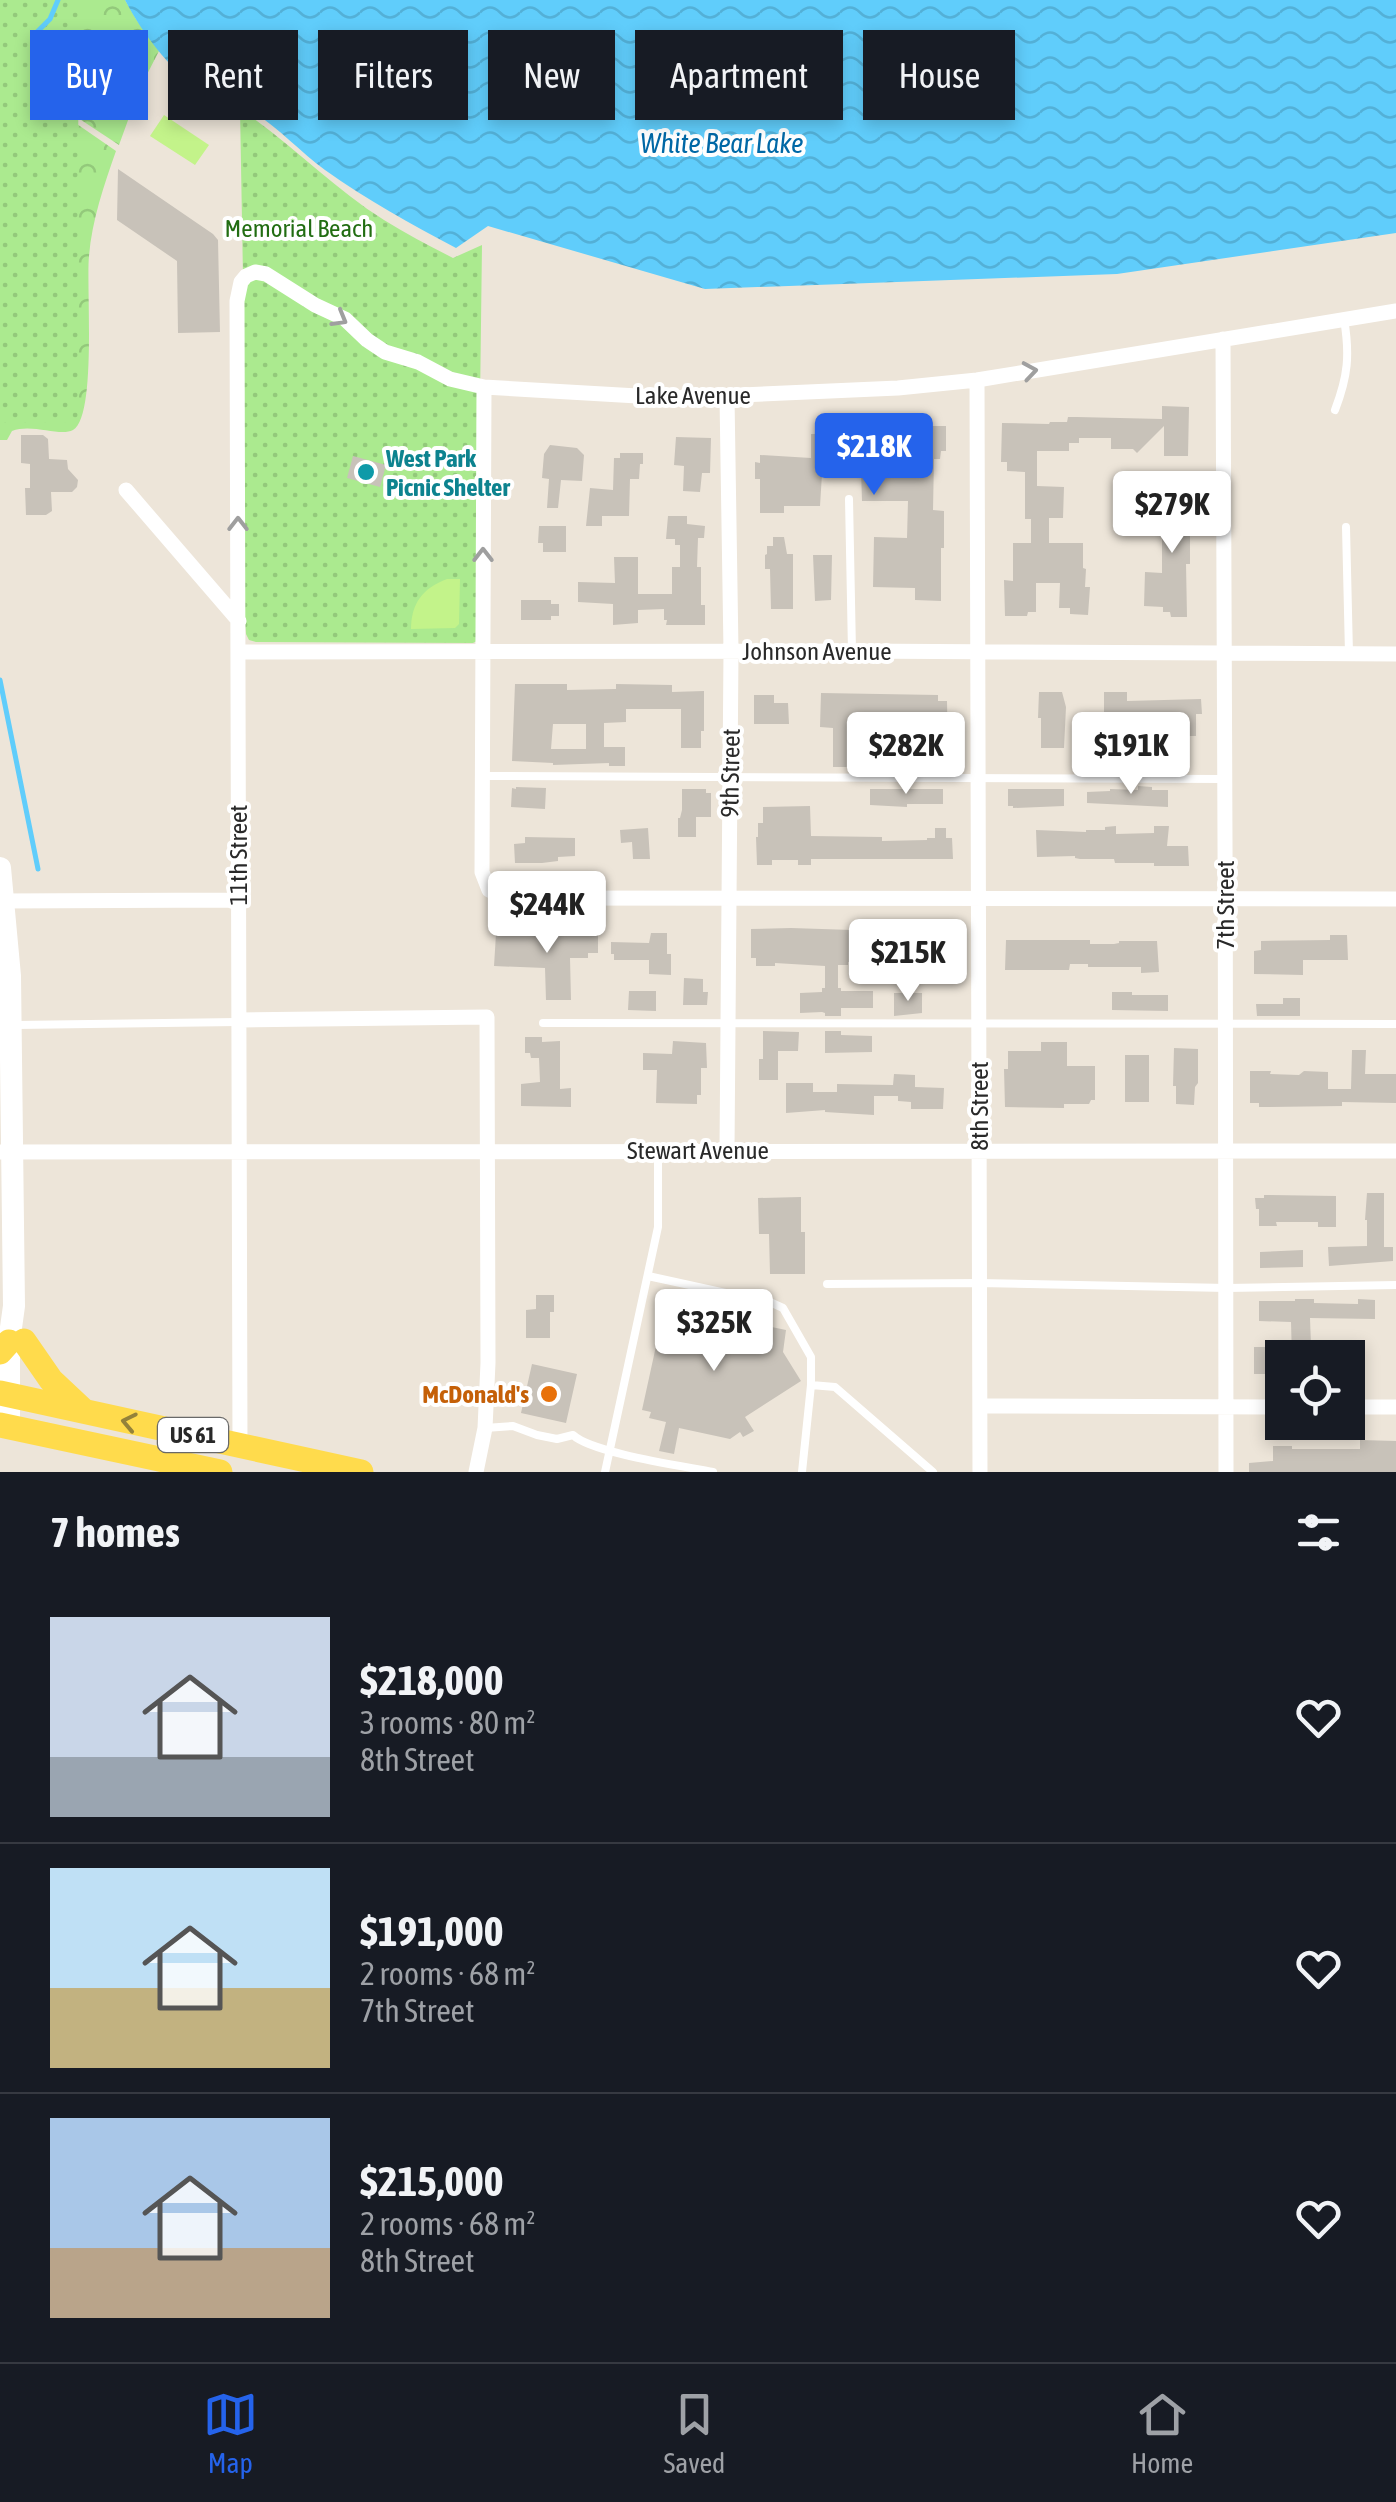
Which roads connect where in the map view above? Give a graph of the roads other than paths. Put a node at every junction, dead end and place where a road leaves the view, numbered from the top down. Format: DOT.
graph roads {
  1 [pos="255,272"];
  2 [pos="1396,310"];
  3 [pos="1344,319"];
  4 [pos="1223,339"];
  5 [pos="976,380"];
  6 [pos="484,387"];
  7 [pos="728,396"];
  8 [pos="1335,410"];
  9 [pos="126,490"];
  10 [pos="849,498"];
  11 [pos="1346,527"];
  12 [pos="239,621"];
  13 [pos="731,651"];
  14 [pos="239,652"];
  15 [pos="852,652"];
  16 [pos="979,652"];
  17 [pos="483,653"];
  18 [pos="1348,654"];
  19 [pos="1396,654"];
  20 [pos="1222,655"];
  21 [pos="482,776"];
  22 [pos="730,778"];
  23 [pos="977,778"];
  24 [pos="1224,779"];
  25 [pos="0,868"];
  26 [pos="728,897"];
  27 [pos="980,898"];
  28 [pos="1396,898"];
  29 [pos="1226,899"];
  30 [pos="238,900"];
  31 [pos="2,901"];
  32 [pos="240,1021"];
  33 [pos="543,1023"];
  34 [pos="730,1024"];
  35 [pos="980,1024"];
  36 [pos="1226,1024"];
  37 [pos="1396,1024"];
  38 [pos="12,1025"];
  39 [pos="658,1150"];
  40 [pos="727,1150"];
  41 [pos="238,1151"];
  42 [pos="979,1151"];
  43 [pos="1396,1151"];
  44 [pos="6,1152"];
  45 [pos="488,1152"];
  46 [pos="1227,1152"];
  47 [pos="648,1276"];
  48 [pos="980,1283"];
  49 [pos="827,1284"];
  50 [pos="1396,1286"];
  51 [pos="1227,1288"];
  52 [pos="11,1345"];
  53 [pos="811,1386"];
  54 [pos="11,1396"];
  55 [pos="981,1406"];
  56 [pos="1396,1406"];
  57 [pos="1265,1407"];
  58 [pos="1365,1407"];
  59 [pos="1226,1408"];
  60 [pos="87,1413"];
  61 [pos="11,1427"];
  62 [pos="485,1428"];
  63 [pos="240,1446"];
  64 [pos="610,1450"];
  65 [pos="220,1472"];
  66 [pos="361,1472"];
  67 [pos="476,1472"];
  68 [pos="606,1472"];
  69 [pos="713,1472"];
  70 [pos="802,1472"];
  71 [pos="933,1472"];
  72 [pos="980,1472"];
  73 [pos="1226,1472"];
  1 -- 6 [label="street, Lake Avenue, one-way"];
  12 -- 1 [label="street, 11th Street, one-way"];
  2 -- 3 [label="street, Lake Avenue"];
  3 -- 4 [label="street, Lake Avenue"];
  3 -- 8 [label="lane"];
  5 -- 4 [label="street, Lake Avenue, one-way"];
  4 -- 20 [label="street, 7th Street"];
  5 -- 7 [label="street, Lake Avenue"];
  5 -- 16 [label="street, 8th Street"];
  6 -- 7 [label="street, Lake Avenue"];
  17 -- 6 [label="street, one-way"];
  7 -- 13 [label="street, 9th Street"];
  9 -- 12 [label="street"];
  10 -- 15 [label="lane"];
  11 -- 18 [label="lane"];
  12 -- 14 [label="street, 11th Street"];
  13 -- 15 [label="street, Johnson Avenue"];
  13 -- 17 [label="street, Johnson Avenue"];
  13 -- 22 [label="street, 9th Street"];
  14 -- 17 [label="street, Johnson Avenue"];
  14 -- 30 [label="street, 11th Street"];
  15 -- 16 [label="street, Johnson Avenue"];
  16 -- 20 [label="street, Johnson Avenue"];
  16 -- 23 [label="street, 8th Street"];
  17 -- 21 [label="street"];
  18 -- 19 [label="street, Johnson Avenue"];
  18 -- 20 [label="street, Johnson Avenue"];
  20 -- 24 [label="street, 7th Street"];
  21 -- 22 [label="lane"];
  21 -- 26 [label="street"];
  22 -- 23 [label="lane"];
  22 -- 26 [label="street, 9th Street"];
  23 -- 24 [label="lane"];
  23 -- 27 [label="street, 8th Street"];
  24 -- 29 [label="street, 7th Street"];
  25 -- 31 [label="main road"];
  26 -- 27 [label="street"];
  26 -- 34 [label="street, 9th Street"];
  27 -- 29 [label="street"];
  27 -- 35 [label="street, 8th Street"];
  28 -- 29 [label="street"];
  29 -- 36 [label="street, 7th Street"];
  30 -- 31 [label="street"];
  30 -- 32 [label="street, 11th Street"];
  31 -- 38 [label="main road"];
  32 -- 38 [label="lane"];
  32 -- 41 [label="street, 11th Street"];
  32 -- 45 [label="street"];
  33 -- 34 [label="lane"];
  34 -- 35 [label="lane"];
  34 -- 40 [label="street, 9th Street"];
  35 -- 36 [label="lane"];
  35 -- 42 [label="street, 8th Street"];
  36 -- 37 [label="lane"];
  36 -- 46 [label="street, 7th Street"];
  38 -- 44 [label="main road"];
  39 -- 40 [label="street, Stewart Avenue"];
  39 -- 45 [label="street, Stewart Avenue"];
  39 -- 47 [label="lane"];
  40 -- 42 [label="street, Stewart Avenue"];
  41 -- 44 [label="street, Stewart Avenue"];
  41 -- 45 [label="street, Stewart Avenue"];
  41 -- 63 [label="street, 11th Street"];
  42 -- 46 [label="street, Stewart Avenue"];
  42 -- 48 [label="street, 8th Street"];
  43 -- 46 [label="street, Stewart Avenue"];
  44 -- 52 [label="main road"];
  45 -- 62 [label="street"];
  46 -- 51 [label="street, 7th Street"];
  47 -- 53 [label="lane"];
  47 -- 64 [label="lane"];
  48 -- 49 [label="lane"];
  48 -- 51 [label="lane"];
  48 -- 55 [label="street, 8th Street"];
  50 -- 51 [label="lane"];
  51 -- 59 [label="street, 7th Street"];
  52 -- 54 [label="main road"];
  52 -- 60 [label="main road"];
  53 -- 70 [label="lane"];
  53 -- 71 [label="lane"];
  54 -- 60 [label="main road, US 61"];
  54 -- 61 [label="main road"];
  55 -- 59 [label="street"];
  55 -- 72 [label="street, 8th Street"];
  56 -- 58 [label="street"];
  57 -- 59 [label="street"];
  59 -- 73 [label="street, 7th Street"];
  63 -- 60 [label="main road, US 61, one-way"];
  61 -- 65 [label="main road, US 61"];
  62 -- 64 [label="lane"];
  62 -- 67 [label="street"];
  63 -- 66 [label="main road, US 61"];
  64 -- 68 [label="lane"];
  64 -- 69 [label="lane"];
}
